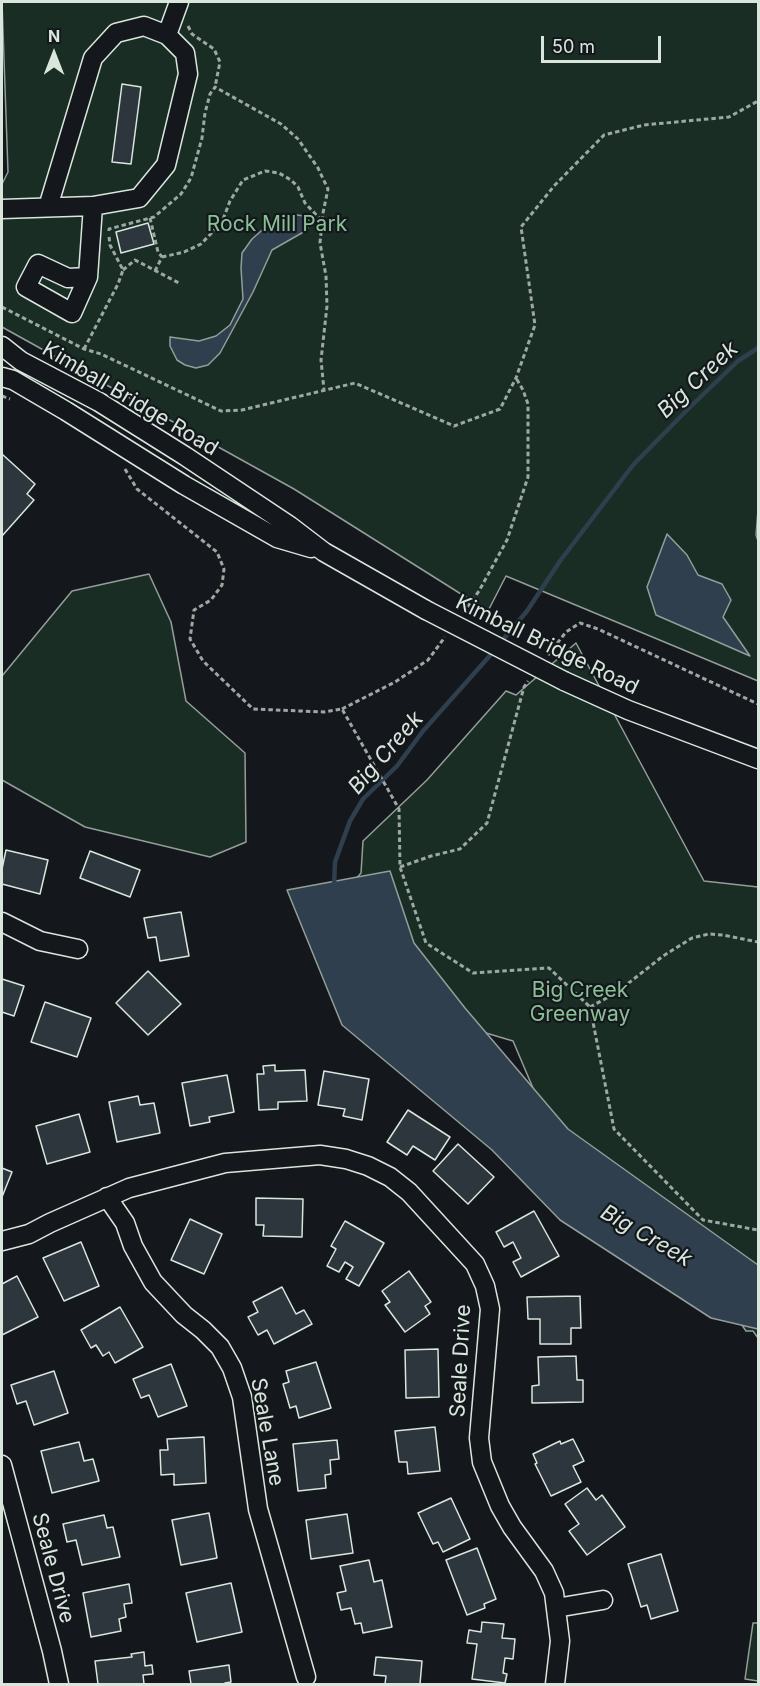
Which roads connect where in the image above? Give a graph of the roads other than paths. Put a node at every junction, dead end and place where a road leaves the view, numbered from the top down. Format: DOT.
graph roads {
  1 [pos="178,2"];
  2 [pos="167,35"];
  3 [pos="93,206"];
  4 [pos="48,207"];
  5 [pos="2,209"];
  6 [pos="88,277"];
  7 [pos="2,346"];
  8 [pos="2,377"];
  9 [pos="324,552"];
  10 [pos="759,759"];
  11 [pos="2,922"];
  12 [pos="78,949"];
  13 [pos="107,1197"];
  14 [pos="2,1241"];
  15 [pos="2,1464"];
  16 [pos="603,1600"];
  17 [pos="556,1608"];
  18 [pos="306,1677"];
  19 [pos="58,1684"];
  20 [pos="555,1684"];
  1 -- 2 [label="street"];
  2 -- 3 [label="street"];
  2 -- 4 [label="street"];
  3 -- 4 [label="street"];
  3 -- 6 [label="street"];
  4 -- 5 [label="street"];
  7 -- 9 [label="street, Kimball Bridge Road"];
  8 -- 9 [label="street, Kimball Bridge Road"];
  9 -- 10 [label="street, Kimball Bridge Road, bridge"];
  11 -- 12 [label="street"];
  13 -- 14 [label="street, Seale Drive"];
  13 -- 17 [label="street, Seale Drive"];
  13 -- 18 [label="street, Seale Lane"];
  15 -- 19 [label="street, Seale Drive"];
  16 -- 17 [label="street"];
  17 -- 20 [label="street, Seale Drive"];
}
